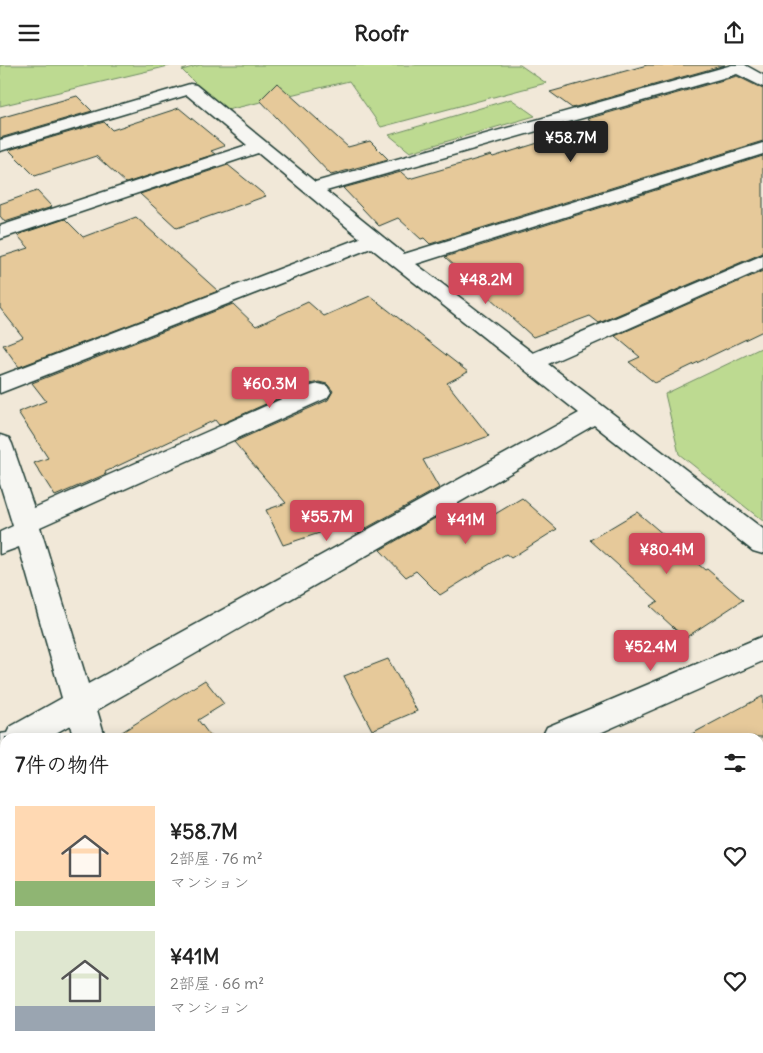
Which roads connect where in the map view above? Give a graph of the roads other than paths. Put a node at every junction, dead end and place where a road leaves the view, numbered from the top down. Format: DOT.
graph roads {
  1 [pos="763,82"];
  2 [pos="0,146"];
  3 [pos="259,147"];
  4 [pos="763,148"];
  5 [pos="312,189"];
  6 [pos="0,233"];
  7 [pos="373,240"];
  8 [pos="763,261"];
  9 [pos="401,263"];
  10 [pos="532,363"];
  11 [pos="0,385"];
  12 [pos="319,392"];
  13 [pos="594,415"];
  14 [pos="0,444"];
  15 [pos="27,527"];
  16 [pos="0,544"];
  17 [pos="763,545"];
  18 [pos="763,648"];
  19 [pos="80,706"];
  20 [pos="29,733"];
  21 [pos="88,733"];
  22 [pos="567,733"];
  1 -- 5 [label="street"];
  2 -- 3 [label="street"];
  3 -- 5 [label="street"];
  3 -- 6 [label="street"];
  4 -- 9 [label="street"];
  5 -- 7 [label="street"];
  7 -- 9 [label="street"];
  7 -- 11 [label="street"];
  8 -- 10 [label="street"];
  9 -- 10 [label="street"];
  10 -- 13 [label="street"];
  12 -- 15 [label="street"];
  13 -- 17 [label="street"];
  13 -- 19 [label="street"];
  14 -- 15 [label="street"];
  15 -- 16 [label="street"];
  15 -- 19 [label="street"];
  18 -- 22 [label="street"];
  19 -- 20 [label="street"];
  19 -- 21 [label="street"];
}
